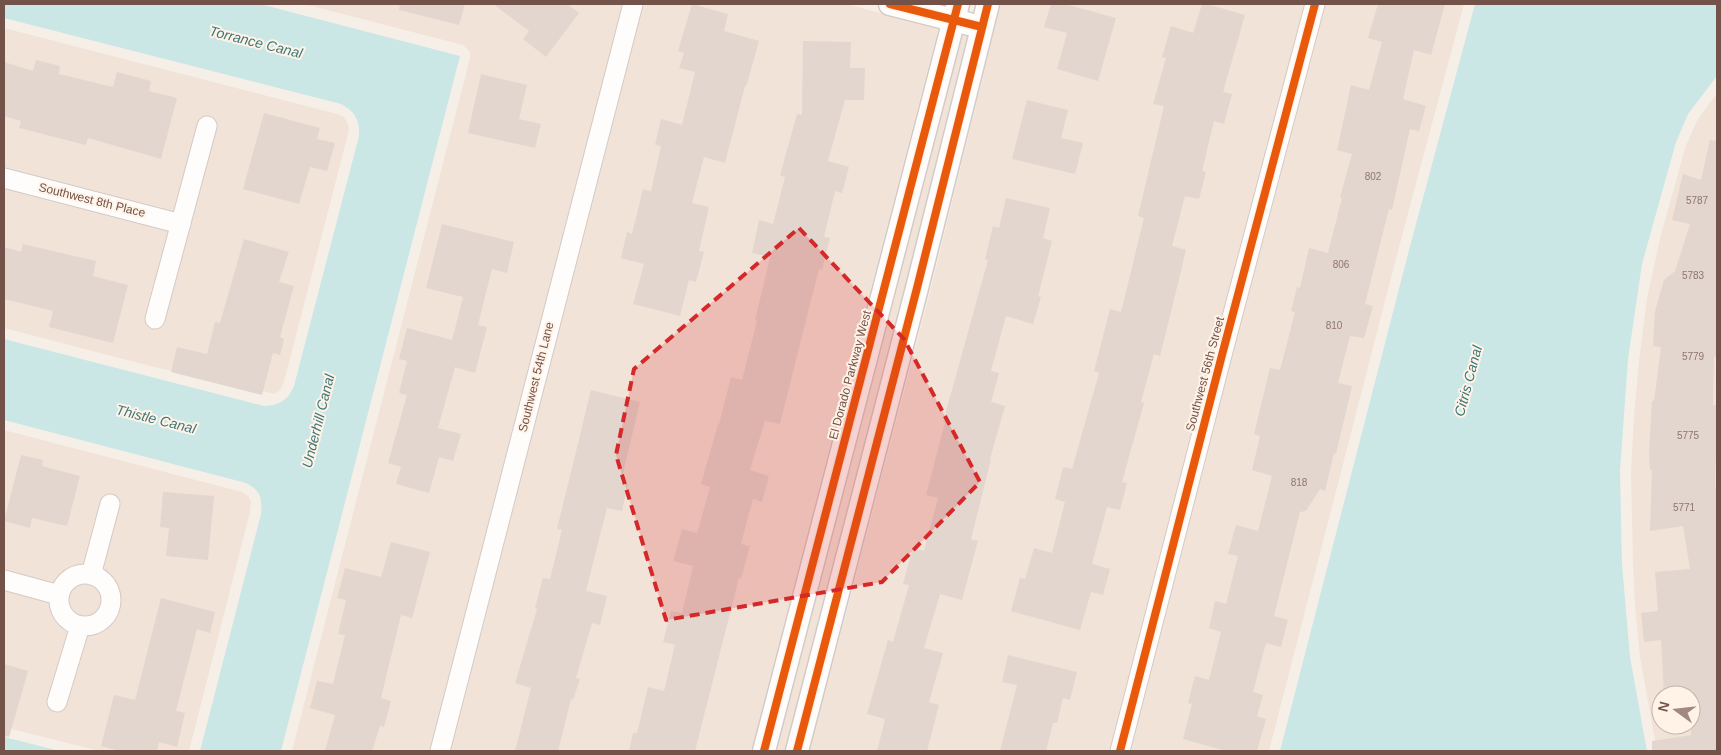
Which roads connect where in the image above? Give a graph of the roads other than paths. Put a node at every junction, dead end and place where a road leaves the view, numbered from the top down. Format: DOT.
graph roads {
  1 [pos="633,4"];
  2 [pos="890,4"];
  3 [pos="988,4"];
  4 [pos="1315,4"];
  5 [pos="956,12"];
  6 [pos="982,27"];
  7 [pos="207,126"];
  8 [pos="4,178"];
  9 [pos="181,224"];
  10 [pos="155,319"];
  11 [pos="110,504"];
  12 [pos="91,575"];
  13 [pos="4,580"];
  14 [pos="59,595"];
  15 [pos="80,626"];
  16 [pos="57,702"];
  17 [pos="440,751"];
  18 [pos="764,751"];
  19 [pos="797,751"];
  20 [pos="1120,751"];
  1 -- 17 [label="street, Southwest 54th Lane"];
  2 -- 5 [label="street"];
  3 -- 6 [label="street"];
  4 -- 20 [label="street, Southwest 56th Street"];
  5 -- 6 [label="street"];
  5 -- 18 [label="street, El Dorado Parkway West"];
  6 -- 19 [label="street"];
  7 -- 9 [label="street"];
  8 -- 9 [label="street, Southwest 8th Place"];
  9 -- 10 [label="street"];
  11 -- 12 [label="street"];
  12 -- 14 [label="street"];
  12 -- 15 [label="street"];
  13 -- 14 [label="street"];
  14 -- 15 [label="street"];
  15 -- 16 [label="street"];
}
